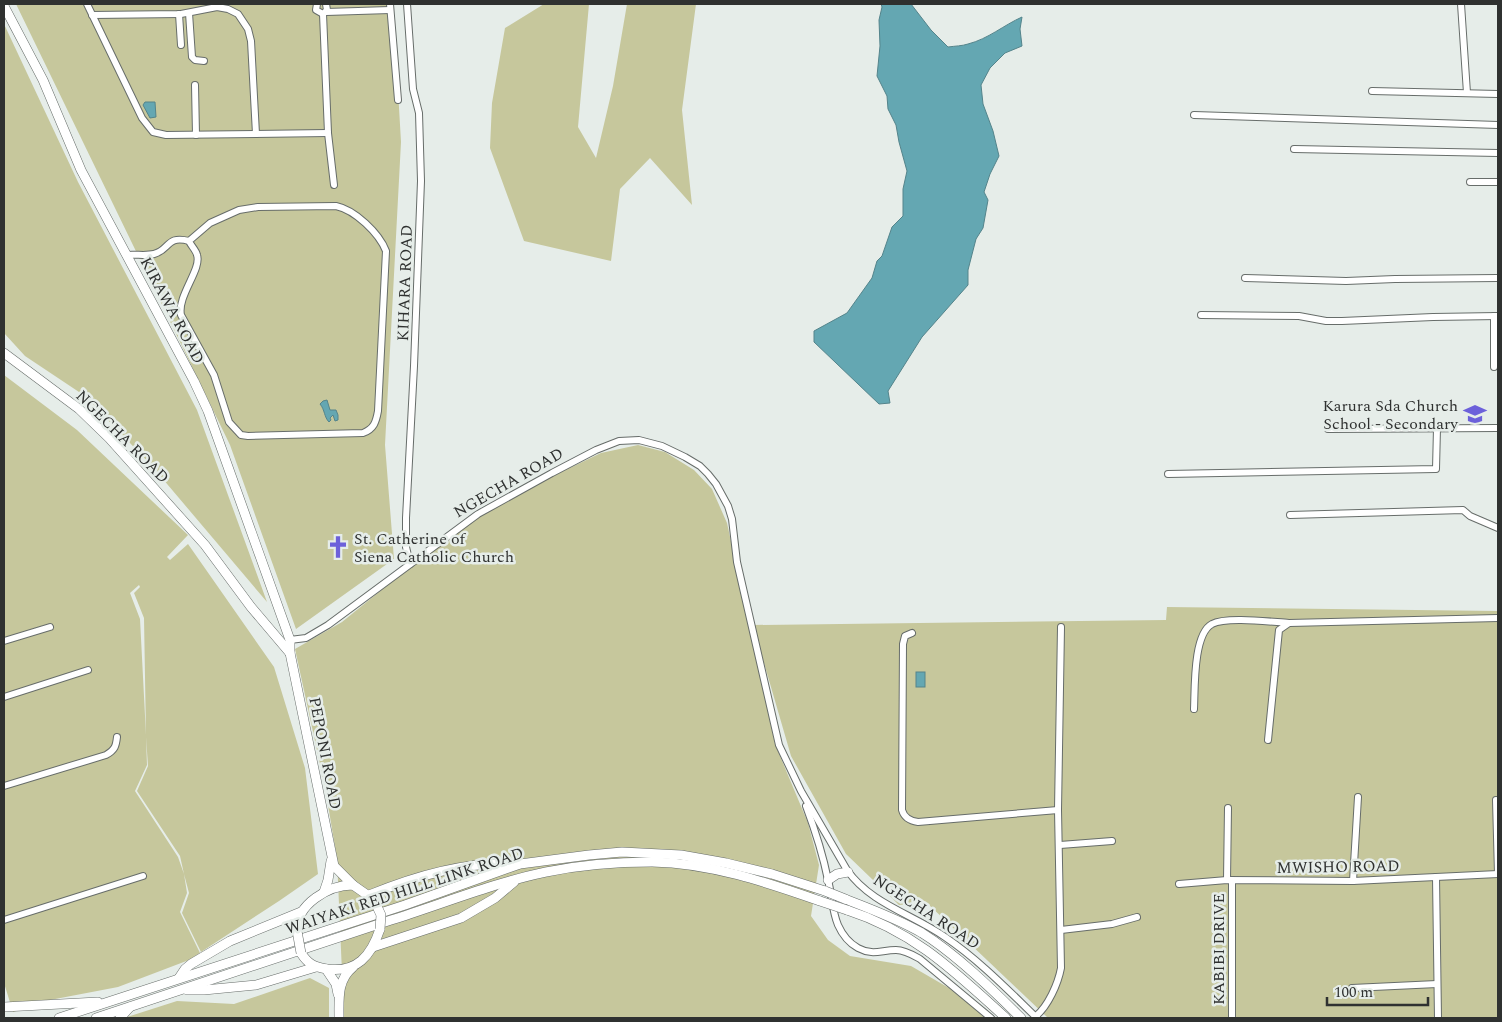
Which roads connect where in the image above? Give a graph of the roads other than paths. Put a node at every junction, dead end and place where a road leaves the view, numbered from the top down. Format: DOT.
graph roads {
  1 [pos="87,4"];
  2 [pos="317,4"];
  3 [pos="326,4"];
  4 [pos="407,4"];
  5 [pos="1461,4"];
  6 [pos="4,6"];
  7 [pos="390,7"];
  8 [pos="189,13"];
  9 [pos="324,13"];
  10 [pos="179,14"];
  11 [pos="92,15"];
  12 [pos="181,44"];
  13 [pos="204,61"];
  14 [pos="195,85"];
  15 [pos="1372,91"];
  16 [pos="1467,93"];
  17 [pos="1498,94"];
  18 [pos="398,100"];
  19 [pos="1194,114"];
  20 [pos="1498,125"];
  21 [pos="328,133"];
  22 [pos="256,134"];
  23 [pos="196,135"];
  24 [pos="1294,149"];
  25 [pos="1498,153"];
  26 [pos="1470,182"];
  27 [pos="1498,182"];
  28 [pos="334,186"];
  29 [pos="189,241"];
  30 [pos="126,255"];
  31 [pos="1245,278"];
  32 [pos="1498,278"];
  33 [pos="1202,314"];
  34 [pos="1496,316"];
  35 [pos="4,353"];
  36 [pos="1494,367"];
  37 [pos="1437,428"];
  38 [pos="1498,428"];
  39 [pos="1328,429"];
  40 [pos="1168,474"];
  41 [pos="1290,515"];
  42 [pos="1498,528"];
  43 [pos="410,564"];
  44 [pos="1498,618"];
  45 [pos="1289,623"];
  46 [pos="50,627"];
  47 [pos="1061,627"];
  48 [pos="912,633"];
  49 [pos="290,640"];
  50 [pos="4,641"];
  51 [pos="290,653"];
  52 [pos="88,670"];
  53 [pos="4,696"];
  54 [pos="1194,709"];
  55 [pos="117,737"];
  56 [pos="1268,740"];
  57 [pos="4,786"];
  58 [pos="801,791"];
  59 [pos="1358,797"];
  60 [pos="1496,800"];
  61 [pos="1228,808"];
  62 [pos="1058,810"];
  63 [pos="1112,841"];
  64 [pos="1060,845"];
  65 [pos="332,859"];
  66 [pos="520,864"];
  67 [pos="848,872"];
  68 [pos="1498,874"];
  69 [pos="143,876"];
  70 [pos="1436,877"];
  71 [pos="518,879"];
  72 [pos="828,880"];
  73 [pos="1230,880"];
  74 [pos="1353,882"];
  75 [pos="1179,884"];
  76 [pos="353,885"];
  77 [pos="324,892"];
  78 [pos="372,898"];
  79 [pos="301,912"];
  80 [pos="1137,917"];
  81 [pos="4,920"];
  82 [pos="1061,930"];
  83 [pos="373,947"];
  84 [pos="353,967"];
  85 [pos="321,968"];
  86 [pos="179,978"];
  87 [pos="1437,984"];
  88 [pos="1352,988"];
  89 [pos="181,990"];
  90 [pos="338,994"];
  91 [pos="109,1002"];
  92 [pos="4,1007"];
  93 [pos="130,1007"];
  94 [pos="1036,1017"];
  95 [pos="59,1018"];
  96 [pos="96,1018"];
  97 [pos="120,1018"];
  98 [pos="339,1018"];
  99 [pos="992,1018"];
  100 [pos="1006,1018"];
  101 [pos="1021,1018"];
  102 [pos="1232,1018"];
  103 [pos="1438,1018"];
  1 -- 11 [label="street"];
  2 -- 9 [label="street"];
  3 -- 9 [label="street"];
  4 -- 43 [label="street, KIHARA ROAD"];
  5 -- 16 [label="street"];
  6 -- 30 [label="main road, KIRAWA ROAD"];
  7 -- 9 [label="street"];
  7 -- 18 [label="street"];
  8 -- 10 [label="street"];
  8 -- 13 [label="street"];
  8 -- 22 [label="street"];
  9 -- 21 [label="street"];
  10 -- 11 [label="street"];
  10 -- 12 [label="street"];
  11 -- 23 [label="street"];
  14 -- 23 [label="street"];
  15 -- 16 [label="street"];
  16 -- 17 [label="street"];
  19 -- 20 [label="street"];
  21 -- 22 [label="street"];
  21 -- 28 [label="street"];
  22 -- 23 [label="street"];
  24 -- 25 [label="street"];
  26 -- 27 [label="street"];
  29 -- 29 [label="street"];
  29 -- 30 [label="street"];
  30 -- 49 [label="main road, KIRAWA ROAD"];
  31 -- 32 [label="street"];
  33 -- 34 [label="street"];
  34 -- 36 [label="street"];
  35 -- 51 [label="main road, NGECHA ROAD"];
  37 -- 38 [label="street"];
  37 -- 39 [label="street"];
  37 -- 40 [label="street"];
  41 -- 42 [label="street"];
  43 -- 49 [label="street, NGECHA ROAD"];
  43 -- 58 [label="street, NGECHA ROAD"];
  44 -- 45 [label="street"];
  45 -- 54 [label="street"];
  45 -- 56 [label="street"];
  46 -- 50 [label="street"];
  47 -- 62 [label="street"];
  48 -- 62 [label="street"];
  49 -- 51 [label="main road"];
  51 -- 65 [label="main road, PEPONI ROAD"];
  52 -- 53 [label="street"];
  55 -- 57 [label="street"];
  58 -- 67 [label="street, NGECHA ROAD"];
  58 -- 72 [label="street, NGECHA ROAD"];
  59 -- 74 [label="street"];
  60 -- 68 [label="street"];
  61 -- 73 [label="street, KABIBI DRIVE"];
  62 -- 64 [label="street"];
  63 -- 64 [label="street"];
  64 -- 82 [label="street"];
  65 -- 76 [label="main road, PEPONI ROAD"];
  65 -- 77 [label="main road, PEPONI ROAD"];
  66 -- 78 [label="main road"];
  66 -- 86 [label="main road, WAIYAKI RED HILL LINK ROAD"];
  66 -- 101 [label="main road, WAIYAKI RED HILL LINK ROAD, bridge"];
  67 -- 72 [label="main road"];
  67 -- 94 [label="street, NGECHA ROAD"];
  68 -- 70 [label="street, MWISHO ROAD"];
  69 -- 81 [label="street"];
  70 -- 74 [label="street, MWISHO ROAD"];
  70 -- 87 [label="street"];
  71 -- 83 [label="main road"];
  71 -- 89 [label="main road, WAIYAKI RED HILL LINK ROAD"];
  71 -- 100 [label="main road, WAIYAKI RED HILL LINK ROAD, bridge"];
  72 -- 99 [label="street, NGECHA ROAD"];
  73 -- 74 [label="street, MWISHO ROAD"];
  73 -- 75 [label="street, MWISHO ROAD"];
  73 -- 102 [label="street, KABIBI DRIVE"];
  76 -- 77 [label="main road"];
  76 -- 78 [label="main road"];
  77 -- 79 [label="main road"];
  78 -- 83 [label="main road, bridge"];
  79 -- 85 [label="main road, bridge"];
  79 -- 86 [label="main road"];
  80 -- 82 [label="street"];
  82 -- 94 [label="street"];
  83 -- 84 [label="main road"];
  84 -- 85 [label="main road"];
  84 -- 90 [label="main road"];
  85 -- 89 [label="main road"];
  85 -- 90 [label="main road"];
  86 -- 91 [label="main road, WAIYAKI RED HILL LINK ROAD"];
  87 -- 88 [label="street"];
  87 -- 103 [label="street"];
  89 -- 93 [label="main road, WAIYAKI RED HILL LINK ROAD"];
  90 -- 98 [label="main road"];
  91 -- 92 [label="main road"];
  91 -- 95 [label="main road, WAIYAKI RED HILL LINK ROAD"];
  93 -- 96 [label="main road, WAIYAKI RED HILL LINK ROAD"];
  93 -- 97 [label="main road"];
}
